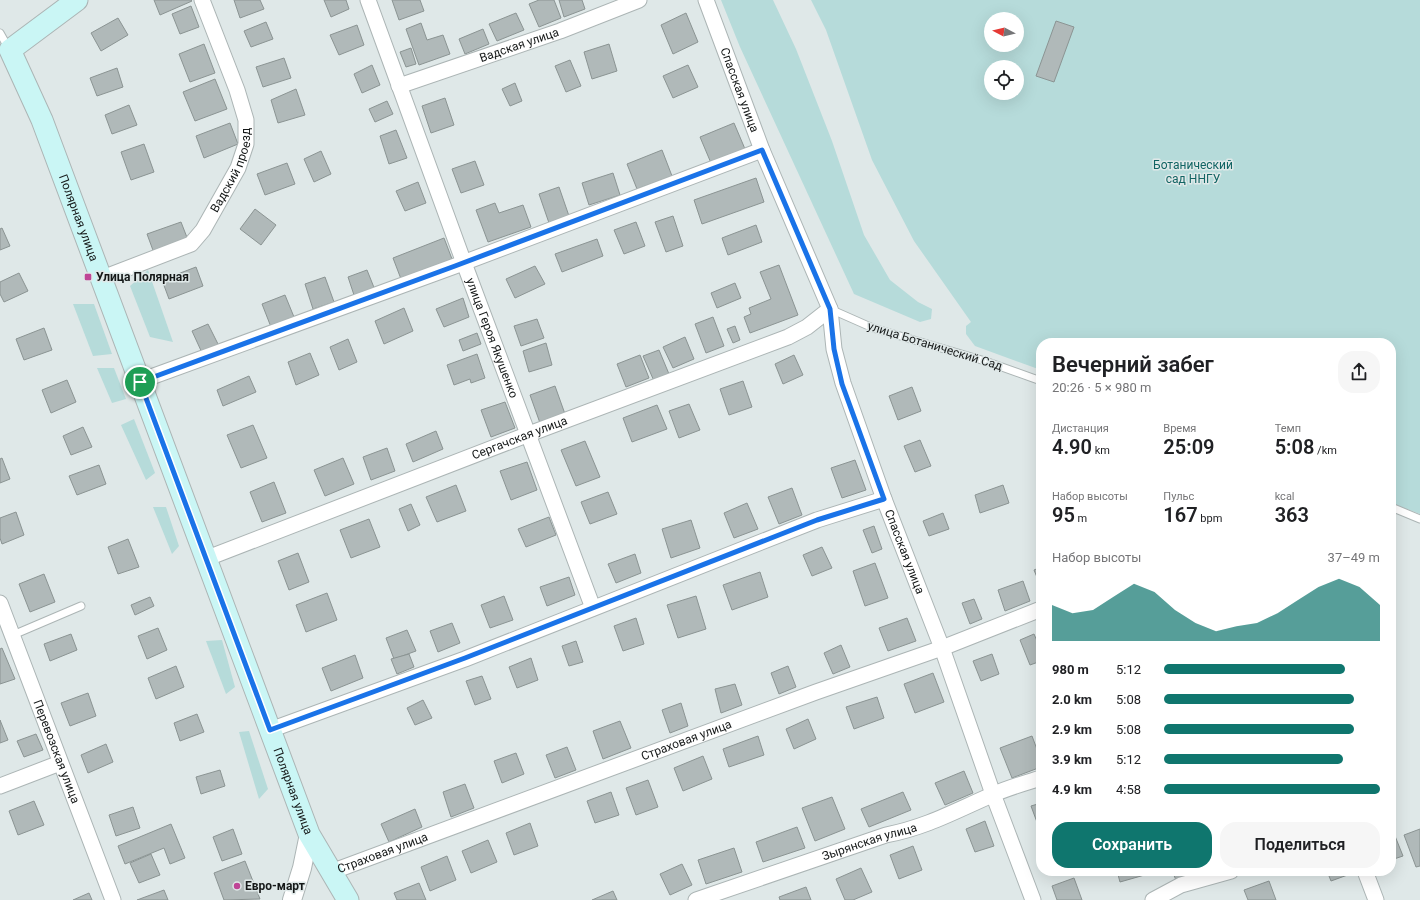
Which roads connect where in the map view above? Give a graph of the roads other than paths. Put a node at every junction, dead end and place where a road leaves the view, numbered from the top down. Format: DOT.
graph roads {
  1 [pos="77,0"];
  2 [pos="202,0"];
  3 [pos="368,0"];
  4 [pos="639,0"];
  5 [pos="706,0"];
  6 [pos="3,47"];
  7 [pos="399,86"];
  8 [pos="762,150"];
  9 [pos="464,263"];
  10 [pos="100,279"];
  11 [pos="830,309"];
  12 [pos="1036,379"];
  13 [pos="140,382"];
  14 [pos="529,434"];
  15 [pos="884,499"];
  16 [pos="1396,509"];
  17 [pos="1420,519"];
  18 [pos="205,559"];
  19 [pos="0,603"];
  20 [pos="81,606"];
  21 [pos="593,608"];
  22 [pos="1036,611"];
  23 [pos="8,630"];
  24 [pos="942,648"];
  25 [pos="270,730"];
  26 [pos="60,763"];
  27 [pos="1036,780"];
  28 [pos="0,786"];
  29 [pos="993,794"];
  30 [pos="309,834"];
  31 [pos="331,872"];
  32 [pos="1213,876"];
  33 [pos="1367,876"];
  34 [pos="113,900"];
  35 [pos="292,900"];
  36 [pos="348,900"];
  37 [pos="696,900"];
  38 [pos="1034,900"];
  39 [pos="1153,900"];
  40 [pos="1376,900"];
  1 -- 6 [label="main road"];
  2 -- 10 [label="street, Вадский проезд"];
  3 -- 7 [label="street, улица Героя Якушенко"];
  4 -- 7 [label="street, Вадская улица"];
  5 -- 8 [label="street, Спасская улица"];
  6 -- 10 [label="main road, Полярная улица"];
  7 -- 9 [label="street, улица Героя Якушенко"];
  8 -- 9 [label="street"];
  8 -- 11 [label="street, Спасская улица"];
  9 -- 13 [label="street"];
  9 -- 14 [label="street, улица Героя Якушенко"];
  10 -- 13 [label="main road, Полярная улица"];
  11 -- 12 [label="lane, улица Ботанический Сад"];
  11 -- 14 [label="street, Сергачская улица"];
  11 -- 15 [label="street, Спасская улица"];
  13 -- 18 [label="main road, Полярная улица"];
  14 -- 18 [label="street, Сергачская улица"];
  14 -- 21 [label="street, улица Героя Якушенко"];
  15 -- 21 [label="street"];
  15 -- 24 [label="street, Спасская улица"];
  16 -- 17 [label="lane"];
  18 -- 25 [label="main road, Полярная улица"];
  19 -- 23 [label="street, Перевозская улица"];
  20 -- 23 [label="lane"];
  21 -- 25 [label="street"];
  22 -- 24 [label="street, Страховая улица"];
  23 -- 26 [label="street, Перевозская улица"];
  24 -- 29 [label="street, Спасская улица"];
  24 -- 31 [label="street, Страховая улица"];
  25 -- 30 [label="main road, Полярная улица"];
  26 -- 28 [label="street"];
  26 -- 34 [label="street, Перевозская улица"];
  27 -- 29 [label="street, Зырянская улица"];
  29 -- 37 [label="street, Зырянская улица"];
  29 -- 38 [label="street, Спасская улица"];
  30 -- 31 [label="main road, Полярная улица"];
  30 -- 35 [label="street"];
  31 -- 36 [label="main road, Полярная улица"];
  32 -- 39 [label="street"];
  33 -- 40 [label="street"];
}
